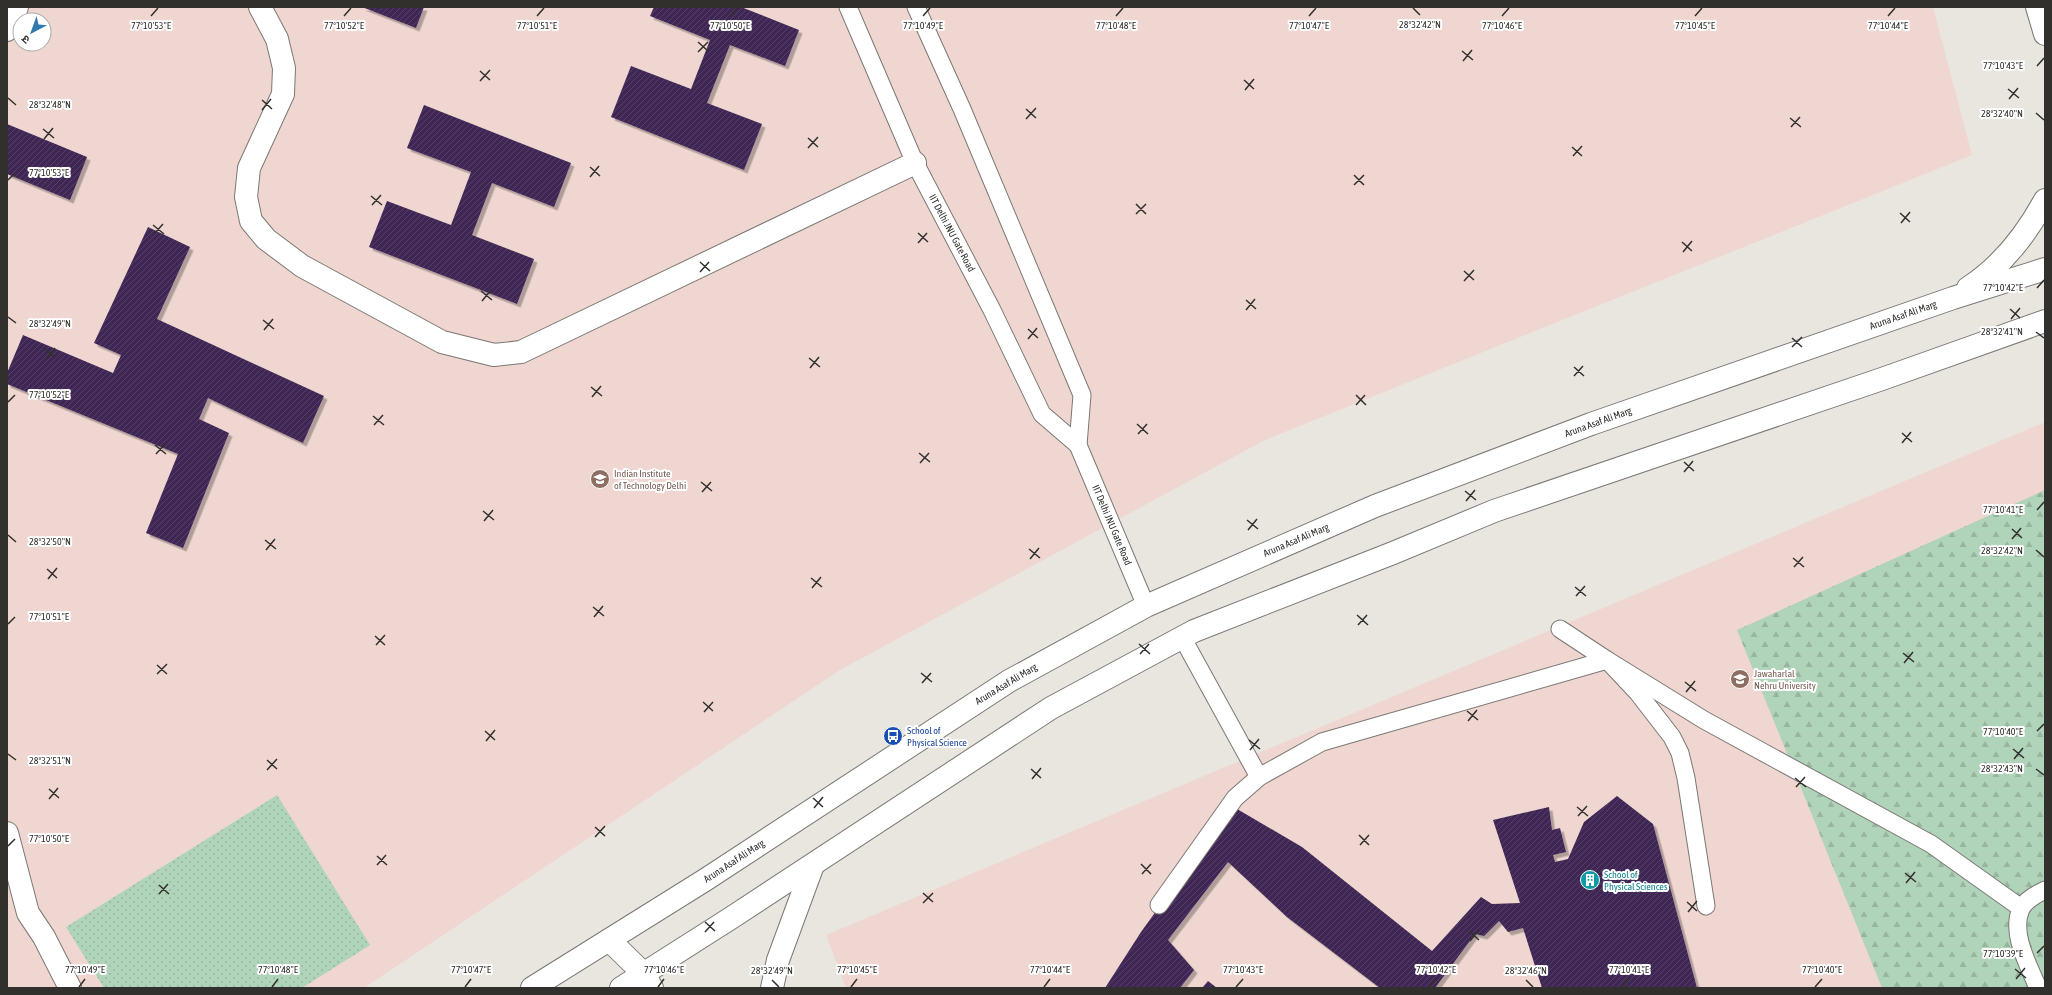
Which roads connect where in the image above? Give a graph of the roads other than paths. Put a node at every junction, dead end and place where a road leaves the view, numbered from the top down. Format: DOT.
graph roads {
  1 [pos="17,7"];
  2 [pos="260,7"];
  3 [pos="848,7"];
  4 [pos="916,7"];
  5 [pos="2037,7"];
  6 [pos="7,30"];
  7 [pos="2045,34"];
  8 [pos="915,163"];
  9 [pos="2045,200"];
  10 [pos="2045,269"];
  11 [pos="1953,298"];
  12 [pos="2045,322"];
  13 [pos="1078,445"];
  14 [pos="1146,606"];
  15 [pos="1560,629"];
  16 [pos="1182,638"];
  17 [pos="1607,660"];
  18 [pos="1259,777"];
  19 [pos="7,832"];
  20 [pos="813,865"];
  21 [pos="2045,890"];
  22 [pos="1159,904"];
  23 [pos="1706,906"];
  24 [pos="2021,908"];
  25 [pos="609,940"];
  26 [pos="648,981"];
  27 [pos="624,987"];
  28 [pos="70,988"];
  29 [pos="532,988"];
  30 [pos="772,988"];
  31 [pos="2038,988"];
  1 -- 6 [label="main road"];
  2 -- 8 [label="main road"];
  3 -- 8 [label="lane, IIT Delhi JNU Gate Road"];
  4 -- 13 [label="lane, IIT Delhi JNU Gate Road"];
  5 -- 7 [label="main road"];
  8 -- 13 [label="lane, IIT Delhi JNU Gate Road"];
  9 -- 11 [label="main road"];
  10 -- 11 [label="main road, Aruna Asaf Ali Marg"];
  11 -- 14 [label="main road, Aruna Asaf Ali Marg"];
  12 -- 16 [label="main road"];
  13 -- 14 [label="lane, IIT Delhi JNU Gate Road"];
  14 -- 25 [label="main road, Aruna Asaf Ali Marg"];
  15 -- 17 [label="lane"];
  16 -- 18 [label="lane"];
  16 -- 20 [label="main road"];
  17 -- 18 [label="lane"];
  17 -- 23 [label="lane"];
  17 -- 24 [label="lane"];
  18 -- 22 [label="lane"];
  19 -- 28 [label="main road"];
  20 -- 26 [label="main road"];
  20 -- 30 [label="main road"];
  21 -- 24 [label="lane"];
  24 -- 31 [label="lane"];
  25 -- 26 [label="main road"];
  25 -- 27 [label="main road"];
  25 -- 29 [label="main road, Aruna Asaf Ali Marg"];
  26 -- 27 [label="main road"];
}
